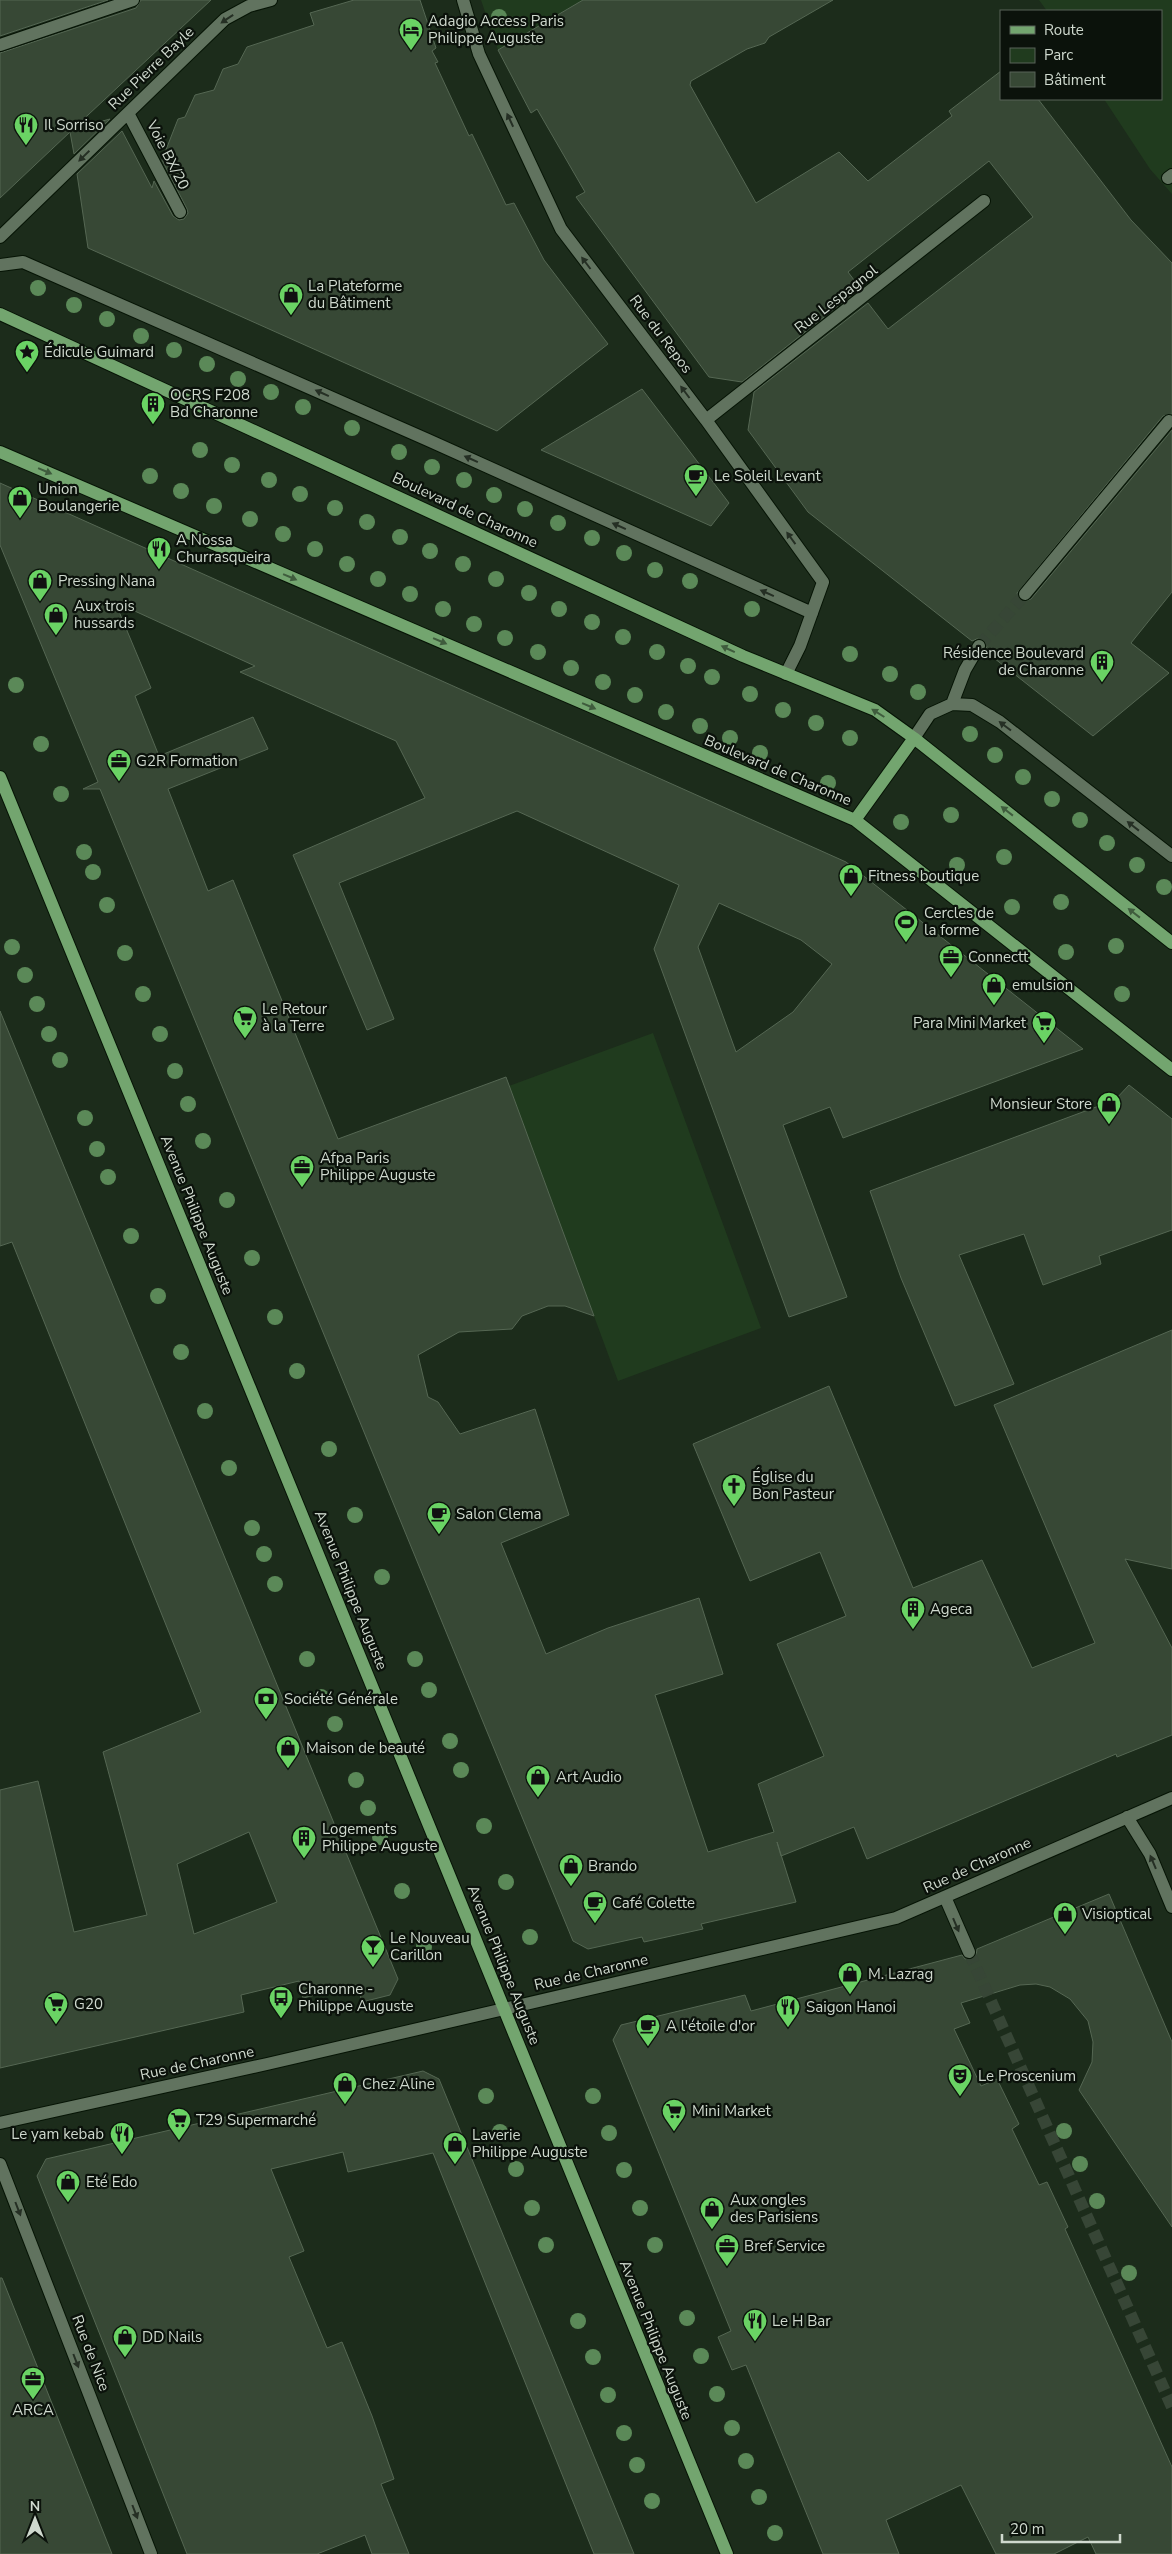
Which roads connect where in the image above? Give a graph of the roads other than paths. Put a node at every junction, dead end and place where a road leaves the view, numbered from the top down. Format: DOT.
graph roads {
  1 [pos="133,0"];
  2 [pos="271,0"];
  3 [pos="463,0"];
  4 [pos="0,45"];
  5 [pos="128,113"];
  6 [pos="984,201"];
  7 [pos="180,212"];
  8 [pos="0,237"];
  9 [pos="0,265"];
  10 [pos="0,314"];
  11 [pos="706,420"];
  12 [pos="1169,421"];
  13 [pos="0,452"];
  14 [pos="1025,594"];
  15 [pos="812,612"];
  16 [pos="979,646"];
  17 [pos="786,674"];
  18 [pos="952,704"];
  19 [pos="914,738"];
  20 [pos="0,777"];
  21 [pos="855,820"];
  22 [pos="1172,856"];
  23 [pos="1172,943"];
  24 [pos="1172,1070"];
  25 [pos="1172,1798"];
  26 [pos="1127,1817"];
  27 [pos="945,1897"];
  28 [pos="1172,1907"];
  29 [pos="969,1952"];
  30 [pos="504,2008"];
  31 [pos="0,2123"];
  32 [pos="0,2164"];
  33 [pos="151,2554"];
  34 [pos="727,2554"];
  1 -- 4 [label="street"];
  2 -- 5 [label="street, Rue Pierre Bayle, one-way"];
  11 -- 3 [label="street, Rue du Repos, one-way"];
  5 -- 7 [label="street, Voie BX/20"];
  5 -- 8 [label="street, Rue Pierre Bayle, one-way"];
  6 -- 11 [label="street, Rue Lespagnol"];
  15 -- 9 [label="street, one-way"];
  17 -- 10 [label="main road, Boulevard de Charonne, one-way"];
  15 -- 11 [label="street, Rue du Repos, one-way"];
  12 -- 14 [label="street"];
  13 -- 21 [label="main road, Boulevard de Charonne, one-way"];
  15 -- 17 [label="street, Rue du Repos"];
  16 -- 18 [label="street"];
  19 -- 17 [label="main road, Boulevard de Charonne, one-way"];
  18 -- 19 [label="street"];
  22 -- 18 [label="street, one-way"];
  19 -- 21 [label="main road, Boulevard de Charonne"];
  23 -- 19 [label="main road, Boulevard de Charonne, one-way"];
  20 -- 30 [label="main road, Avenue Philippe Auguste"];
  21 -- 24 [label="main road, Boulevard de Charonne"];
  25 -- 26 [label="street, Rue de Charonne"];
  26 -- 27 [label="street, Rue de Charonne"];
  28 -- 26 [label="street, one-way"];
  27 -- 29 [label="street, one-way"];
  27 -- 30 [label="street, Rue de Charonne"];
  30 -- 31 [label="street, Rue de Charonne"];
  30 -- 34 [label="main road, Avenue Philippe Auguste"];
  32 -- 33 [label="street, Rue de Nice, one-way"];
}
